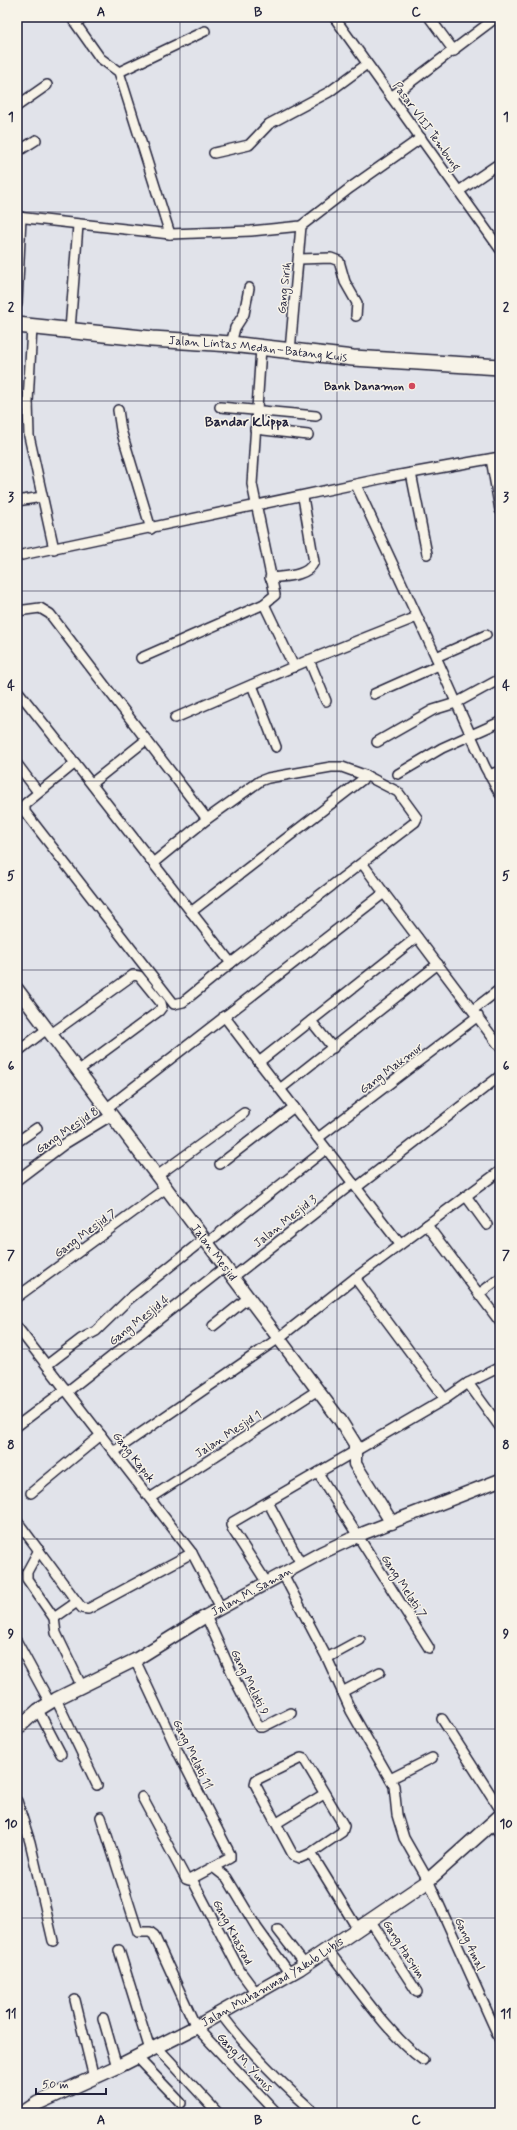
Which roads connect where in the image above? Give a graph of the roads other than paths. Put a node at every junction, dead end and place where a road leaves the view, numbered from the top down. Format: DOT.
graph roads {
  1 [pos="84,17"];
  2 [pos="334,17"];
  3 [pos="429,17"];
  4 [pos="498,17"];
  5 [pos="73,20"];
  6 [pos="205,30"];
  7 [pos="454,51"];
  8 [pos="367,64"];
  9 [pos="119,72"];
  10 [pos="47,85"];
  11 [pos="391,97"];
  12 [pos="17,106"];
  13 [pos="421,138"];
  14 [pos="36,140"];
  15 [pos="17,152"];
  16 [pos="214,153"];
  17 [pos="500,163"];
  18 [pos="459,191"];
  19 [pos="19,217"];
  20 [pos="78,225"];
  21 [pos="301,226"];
  22 [pos="170,234"];
  23 [pos="500,249"];
  24 [pos="299,259"];
  25 [pos="249,288"];
  26 [pos="17,304"];
  27 [pos="356,316"];
  28 [pos="24,326"];
  29 [pos="70,330"];
  30 [pos="231,344"];
  31 [pos="261,348"];
  32 [pos="290,351"];
  33 [pos="500,367"];
  34 [pos="17,406"];
  35 [pos="28,406"];
  36 [pos="220,407"];
  37 [pos="118,410"];
  38 [pos="257,411"];
  39 [pos="316,416"];
  40 [pos="255,429"];
  41 [pos="308,435"];
  42 [pos="496,458"];
  43 [pos="411,473"];
  44 [pos="356,486"];
  45 [pos="42,497"];
  46 [pos="303,497"];
  47 [pos="17,501"];
  48 [pos="255,507"];
  49 [pos="500,510"];
  50 [pos="151,530"];
  51 [pos="54,549"];
  52 [pos="428,554"];
  53 [pos="17,556"];
  54 [pos="270,578"];
  55 [pos="264,604"];
  56 [pos="17,611"];
  57 [pos="417,617"];
  58 [pos="486,635"];
  59 [pos="141,658"];
  60 [pos="309,660"];
  61 [pos="438,661"];
  62 [pos="294,667"];
  63 [pos="500,679"];
  64 [pos="252,685"];
  65 [pos="17,690"];
  66 [pos="374,694"];
  67 [pos="326,701"];
  68 [pos="456,703"];
  69 [pos="175,718"];
  70 [pos="500,722"];
  71 [pos="471,734"];
  72 [pos="146,740"];
  73 [pos="377,742"];
  74 [pos="276,746"];
  75 [pos="75,763"];
  76 [pos="17,764"];
  77 [pos="500,771"];
  78 [pos="398,774"];
  79 [pos="490,775"];
  80 [pos="367,776"];
  81 [pos="92,783"];
  82 [pos="38,792"];
  83 [pos="500,794"];
  84 [pos="207,819"];
  85 [pos="362,862"];
  86 [pos="153,863"];
  87 [pos="384,893"];
  88 [pos="192,912"];
  89 [pos="418,937"];
  90 [pos="231,963"];
  91 [pos="438,964"];
  92 [pos="500,989"];
  93 [pos="17,990"];
  94 [pos="476,1013"];
  95 [pos="224,1016"];
  96 [pos="311,1021"];
  97 [pos="49,1031"];
  98 [pos="500,1047"];
  99 [pos="333,1048"];
  100 [pos="17,1052"];
  101 [pos="259,1062"];
  102 [pos="79,1070"];
  103 [pos="500,1076"];
  104 [pos="280,1089"];
  105 [pos="294,1107"];
  106 [pos="109,1111"];
  107 [pos="244,1113"];
  108 [pos="37,1128"];
  109 [pos="318,1138"];
  110 [pos="17,1142"];
  111 [pos="326,1149"];
  112 [pos="220,1164"];
  113 [pos="500,1171"];
  114 [pos="157,1176"];
  115 [pos="17,1180"];
  116 [pos="355,1185"];
  117 [pos="166,1188"];
  118 [pos="466,1196"];
  119 [pos="428,1225"];
  120 [pos="487,1225"];
  121 [pos="206,1241"];
  122 [pos="400,1244"];
  123 [pos="225,1267"];
  124 [pos="232,1278"];
  125 [pos="355,1278"];
  126 [pos="500,1278"];
  127 [pos="479,1294"];
  128 [pos="17,1297"];
  129 [pos="248,1298"];
  130 [pos="500,1322"];
  131 [pos="213,1326"];
  132 [pos="17,1327"];
  133 [pos="279,1338"];
  134 [pos="47,1365"];
  135 [pos="500,1367"];
  136 [pos="468,1383"];
  137 [pos="67,1390"];
  138 [pos="318,1390"];
  139 [pos="445,1399"];
  140 [pos="17,1426"];
  141 [pos="500,1427"];
  142 [pos="101,1435"];
  143 [pos="115,1451"];
  144 [pos="354,1452"];
  145 [pos="318,1473"];
  146 [pos="500,1480"];
  147 [pos="31,1493"];
  148 [pos="150,1498"];
  149 [pos="268,1502"];
  150 [pos="17,1521"];
  151 [pos="392,1523"];
  152 [pos="358,1536"];
  153 [pos="39,1550"];
  154 [pos="192,1552"];
  155 [pos="301,1564"];
  156 [pos="283,1574"];
  157 [pos="267,1583"];
  158 [pos="77,1602"];
  159 [pos="221,1608"];
  160 [pos="206,1616"];
  161 [pos="54,1618"];
  162 [pos="360,1640"];
  163 [pos="17,1642"];
  164 [pos="429,1648"];
  165 [pos="326,1658"];
  166 [pos="135,1660"];
  167 [pos="380,1672"];
  168 [pos="82,1687"];
  169 [pos="342,1692"];
  170 [pos="53,1701"];
  171 [pos="38,1710"];
  172 [pos="291,1714"];
  173 [pos="442,1719"];
  174 [pos="17,1729"];
  175 [pos="61,1754"];
  176 [pos="432,1758"];
  177 [pos="390,1779"];
  178 [pos="97,1785"];
  179 [pos="324,1794"];
  180 [pos="142,1796"];
  181 [pos="17,1801"];
  182 [pos="500,1810"];
  183 [pos="101,1817"];
  184 [pos="496,1820"];
  185 [pos="277,1823"];
  186 [pos="500,1834"];
  187 [pos="311,1853"];
  188 [pos="213,1866"];
  189 [pos="192,1879"];
  190 [pos="428,1880"];
  191 [pos="370,1920"];
  192 [pos="357,1928"];
  193 [pos="278,1930"];
  194 [pos="53,1941"];
  195 [pos="327,1949"];
  196 [pos="119,1950"];
  197 [pos="305,1965"];
  198 [pos="290,1974"];
  199 [pos="417,1992"];
  200 [pos="257,1994"];
  201 [pos="75,2000"];
  202 [pos="221,2014"];
  203 [pos="103,2018"];
  204 [pos="196,2028"];
  205 [pos="500,2040"];
  206 [pos="154,2049"];
  207 [pos="137,2057"];
  208 [pos="423,2060"];
  209 [pos="116,2067"];
  210 [pos="94,2078"];
  211 [pos="181,2103"];
  212 [pos="23,2113"];
  213 [pos="218,2113"];
  214 [pos="277,2113"];
  215 [pos="315,2113"];
  1 -- 5 [label="street"];
  2 -- 8 [label="street, Pasar VIII Tembung"];
  3 -- 7 [label="street"];
  4 -- 7 [label="street"];
  5 -- 9 [label="street"];
  6 -- 9 [label="street"];
  7 -- 11 [label="street"];
  8 -- 11 [label="street, Pasar VIII Tembung"];
  8 -- 16 [label="street"];
  9 -- 22 [label="street"];
  10 -- 12 [label="street"];
  11 -- 13 [label="street, Pasar VIII Tembung"];
  13 -- 18 [label="street, Pasar VIII Tembung"];
  13 -- 21 [label="street"];
  14 -- 15 [label="street"];
  17 -- 18 [label="street"];
  18 -- 23 [label="street, Pasar VIII Tembung"];
  19 -- 20 [label="street"];
  19 -- 26 [label="street"];
  20 -- 22 [label="street"];
  20 -- 29 [label="street"];
  21 -- 22 [label="street"];
  21 -- 24 [label="street, Gang Sirih"];
  24 -- 27 [label="street"];
  24 -- 32 [label="street, Gang Sirih"];
  25 -- 30 [label="street"];
  28 -- 29 [label="highway, Jalan Lintas Medan–Batang Kuis"];
  28 -- 35 [label="street"];
  29 -- 30 [label="highway, Jalan Lintas Medan–Batang Kuis"];
  30 -- 31 [label="highway, Jalan Lintas Medan–Batang Kuis"];
  31 -- 32 [label="highway, Jalan Lintas Medan–Batang Kuis"];
  31 -- 38 [label="street"];
  32 -- 33 [label="highway, Jalan Lintas Medan–Batang Kuis"];
  34 -- 35 [label="street"];
  35 -- 45 [label="street"];
  36 -- 38 [label="street"];
  37 -- 50 [label="street"];
  38 -- 39 [label="street"];
  38 -- 40 [label="street"];
  40 -- 41 [label="street"];
  40 -- 48 [label="street"];
  42 -- 43 [label="street"];
  42 -- 49 [label="street"];
  43 -- 44 [label="street"];
  43 -- 52 [label="street"];
  44 -- 46 [label="street"];
  44 -- 57 [label="street"];
  45 -- 47 [label="street"];
  45 -- 51 [label="street"];
  46 -- 48 [label="street"];
  46 -- 54 [label="street"];
  48 -- 50 [label="street"];
  48 -- 54 [label="street"];
  50 -- 51 [label="street"];
  51 -- 53 [label="street"];
  54 -- 55 [label="street"];
  55 -- 59 [label="street"];
  55 -- 62 [label="street"];
  56 -- 72 [label="street"];
  57 -- 60 [label="street"];
  57 -- 61 [label="street"];
  58 -- 61 [label="street"];
  60 -- 62 [label="street"];
  60 -- 67 [label="street"];
  61 -- 66 [label="street"];
  61 -- 68 [label="street"];
  62 -- 64 [label="street"];
  63 -- 68 [label="street"];
  64 -- 69 [label="street"];
  64 -- 74 [label="street"];
  65 -- 75 [label="street"];
  68 -- 71 [label="street"];
  68 -- 73 [label="street"];
  70 -- 71 [label="street"];
  71 -- 78 [label="street"];
  71 -- 79 [label="street"];
  72 -- 81 [label="street"];
  72 -- 84 [label="street"];
  75 -- 81 [label="street"];
  75 -- 82 [label="street"];
  76 -- 82 [label="street"];
  77 -- 79 [label="street"];
  79 -- 83 [label="street"];
  80 -- 84 [label="street"];
  80 -- 85 [label="street"];
  80 -- 88 [label="street"];
  81 -- 86 [label="street"];
  82 -- 90 [label="street"];
  84 -- 86 [label="street"];
  85 -- 87 [label="street"];
  85 -- 90 [label="street"];
  86 -- 88 [label="street"];
  87 -- 89 [label="street"];
  87 -- 95 [label="street, Gang Mesjid 8"];
  88 -- 90 [label="street"];
  89 -- 91 [label="street"];
  89 -- 96 [label="street"];
  91 -- 94 [label="street"];
  91 -- 99 [label="street"];
  92 -- 94 [label="street, Gang Makmur"];
  93 -- 97 [label="street, Jalan Mesjid"];
  94 -- 98 [label="street"];
  94 -- 109 [label="street, Gang Makmur"];
  95 -- 101 [label="street"];
  95 -- 106 [label="street, Gang Mesjid 8"];
  96 -- 99 [label="street"];
  96 -- 101 [label="street"];
  97 -- 100 [label="street"];
  97 -- 102 [label="street, Jalan Mesjid"];
  97 -- 102 [label="street"];
  99 -- 104 [label="street"];
  101 -- 104 [label="street"];
  102 -- 106 [label="street, Jalan Mesjid"];
  103 -- 116 [label="street, Jalan Mesjid 3"];
  104 -- 105 [label="street"];
  105 -- 109 [label="street"];
  105 -- 112 [label="street"];
  106 -- 114 [label="street, Jalan Mesjid"];
  106 -- 115 [label="street, Gang Mesjid 8"];
  107 -- 114 [label="street"];
  108 -- 110 [label="street"];
  109 -- 111 [label="street"];
  111 -- 116 [label="street"];
  111 -- 121 [label="street"];
  113 -- 118 [label="street"];
  114 -- 117 [label="street, Jalan Mesjid"];
  116 -- 122 [label="street"];
  116 -- 124 [label="street, Jalan Mesjid 3"];
  117 -- 121 [label="street, Jalan Mesjid"];
  117 -- 128 [label="street, Gang Mesjid 7"];
  118 -- 119 [label="street"];
  118 -- 120 [label="street"];
  119 -- 122 [label="street"];
  119 -- 127 [label="street"];
  121 -- 123 [label="street, Jalan Mesjid"];
  121 -- 134 [label="street"];
  122 -- 125 [label="street"];
  123 -- 124 [label="street, Jalan Mesjid"];
  123 -- 137 [label="street, Gang Mesjid 4"];
  124 -- 129 [label="street, Jalan Mesjid"];
  125 -- 133 [label="street"];
  125 -- 139 [label="street"];
  126 -- 127 [label="street"];
  127 -- 130 [label="street"];
  129 -- 131 [label="street"];
  129 -- 133 [label="street, Jalan Mesjid"];
  132 -- 134 [label="street, Gang Kapok"];
  133 -- 138 [label="street, Jalan Mesjid"];
  133 -- 143 [label="street"];
  134 -- 137 [label="street, Gang Kapok"];
  135 -- 136 [label="street"];
  136 -- 139 [label="street"];
  136 -- 141 [label="street"];
  137 -- 140 [label="street, Gang Mesjid 4"];
  137 -- 142 [label="street, Gang Kapok"];
  138 -- 144 [label="street, Jalan Mesjid"];
  138 -- 148 [label="street, Jalan Mesjid 1"];
  139 -- 144 [label="street"];
  142 -- 143 [label="street, Gang Kapok"];
  142 -- 147 [label="street"];
  143 -- 148 [label="street, Gang Kapok"];
  144 -- 145 [label="street"];
  144 -- 151 [label="street, Jalan Mesjid"];
  145 -- 149 [label="street"];
  145 -- 152 [label="street, Gang Melati 7"];
  146 -- 151 [label="street, Jalan M. Saman"];
  148 -- 154 [label="street, Gang Kapok"];
  149 -- 155 [label="street"];
  149 -- 157 [label="street"];
  150 -- 153 [label="street"];
  151 -- 152 [label="street, Jalan M. Saman"];
  152 -- 155 [label="street, Jalan M. Saman"];
  152 -- 164 [label="street, Gang Melati 7"];
  153 -- 158 [label="street"];
  153 -- 161 [label="street"];
  154 -- 158 [label="street"];
  154 -- 159 [label="street, Gang Kapok"];
  155 -- 156 [label="street, Jalan M. Saman"];
  156 -- 157 [label="street, Jalan M. Saman"];
  156 -- 165 [label="street, Gang Amal"];
  157 -- 159 [label="street, Jalan M. Saman"];
  158 -- 161 [label="street"];
  159 -- 160 [label="street, Jalan M. Saman"];
  160 -- 166 [label="street, Jalan M. Saman"];
  160 -- 172 [label="street, Gang Melati 9"];
  161 -- 168 [label="street"];
  162 -- 165 [label="street"];
  163 -- 170 [label="street"];
  165 -- 169 [label="street, Gang Amal"];
  166 -- 168 [label="street, Jalan M. Saman"];
  166 -- 188 [label="street, Gang Melati 11"];
  167 -- 169 [label="street"];
  168 -- 170 [label="street, Jalan M. Saman"];
  169 -- 177 [label="street, Gang Amal"];
  170 -- 171 [label="street, Jalan M. Saman"];
  170 -- 178 [label="street"];
  171 -- 174 [label="street, Jalan M. Saman"];
  171 -- 175 [label="street"];
  173 -- 182 [label="street"];
  176 -- 177 [label="street"];
  177 -- 190 [label="street, Gang Amal"];
  179 -- 185 [label="street"];
  179 -- 185 [label="street"];
  179 -- 187 [label="street"];
  180 -- 189 [label="street"];
  181 -- 194 [label="street"];
  183 -- 204 [label="street, Gang M. Yunus"];
  184 -- 186 [label="street"];
  184 -- 190 [label="main road, Jalan Muhammad Yakub Lubis"];
  185 -- 187 [label="street"];
  187 -- 192 [label="street"];
  188 -- 189 [label="street"];
  188 -- 198 [label="street"];
  189 -- 200 [label="street, Gang Khasrad"];
  190 -- 191 [label="main road, Jalan Muhammad Yakub Lubis"];
  190 -- 205 [label="street, Gang Amal"];
  191 -- 192 [label="main road, Jalan Muhammad Yakub Lubis"];
  191 -- 199 [label="street, Gang Hasyim"];
  192 -- 195 [label="main road, Jalan Muhammad Yakub Lubis"];
  193 -- 197 [label="street"];
  195 -- 197 [label="main road, Jalan Muhammad Yakub Lubis"];
  195 -- 208 [label="street"];
  196 -- 206 [label="street"];
  197 -- 198 [label="main road, Jalan Muhammad Yakub Lubis"];
  198 -- 200 [label="main road, Jalan Muhammad Yakub Lubis"];
  200 -- 202 [label="main road, Jalan Muhammad Yakub Lubis"];
  201 -- 210 [label="street"];
  202 -- 204 [label="main road, Jalan Muhammad Yakub Lubis"];
  202 -- 215 [label="street"];
  203 -- 209 [label="street"];
  204 -- 206 [label="main road, Jalan Muhammad Yakub Lubis"];
  204 -- 214 [label="street, Gang M. Yunus"];
  206 -- 207 [label="main road, Jalan Muhammad Yakub Lubis"];
  206 -- 213 [label="street"];
  207 -- 209 [label="main road, Jalan Muhammad Yakub Lubis"];
  207 -- 211 [label="street"];
  209 -- 210 [label="main road, Jalan Muhammad Yakub Lubis"];
  210 -- 212 [label="main road, Jalan Muhammad Yakub Lubis"];
}
